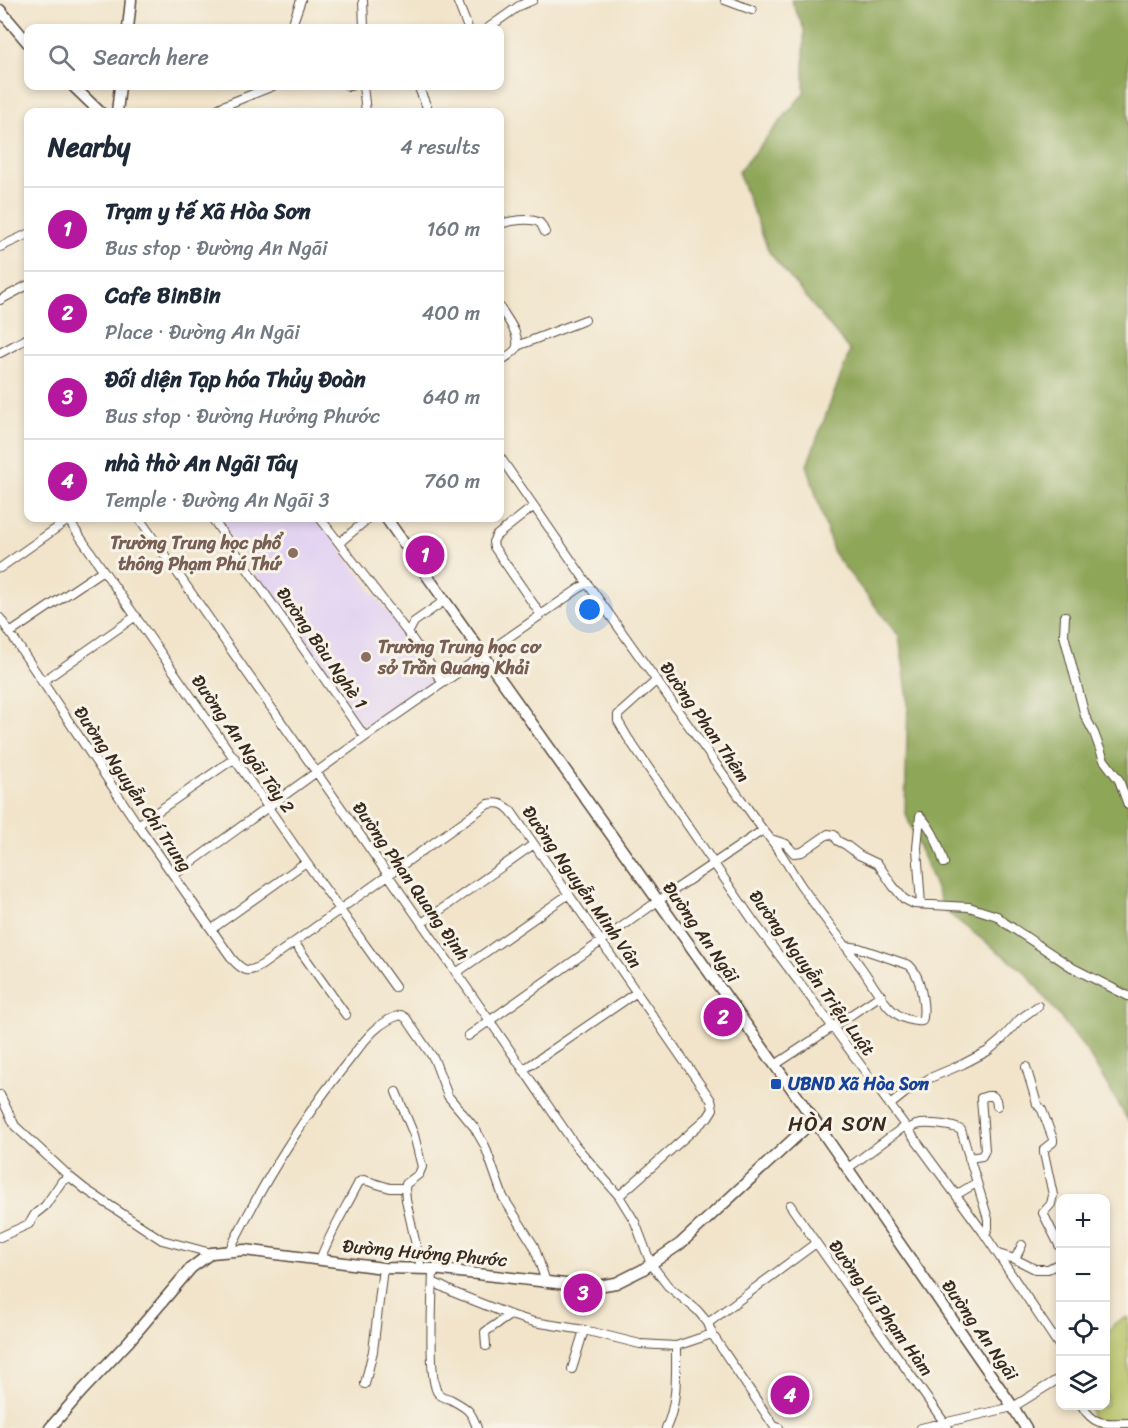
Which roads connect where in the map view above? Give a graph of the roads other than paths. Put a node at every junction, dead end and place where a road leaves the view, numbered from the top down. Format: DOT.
graph roads {
  1 [pos="302,0"];
  2 [pos="363,0"];
  3 [pos="457,0"];
  4 [pos="533,0"];
  5 [pos="725,0"];
  6 [pos="131,5"];
  7 [pos="0,10"];
  8 [pos="752,10"];
  9 [pos="124,24"];
  10 [pos="129,24"];
  11 [pos="293,24"];
  12 [pos="364,24"];
  13 [pos="466,24"];
  14 [pos="494,24"];
  15 [pos="24,38"];
  16 [pos="77,90"];
  17 [pos="120,90"];
  18 [pos="263,90"];
  19 [pos="363,90"];
  20 [pos="420,90"];
  21 [pos="96,108"];
  22 [pos="117,108"];
  23 [pos="218,108"];
  24 [pos="366,108"];
  25 [pos="427,108"];
  26 [pos="504,223"];
  27 [pos="545,232"];
  28 [pos="24,236"];
  29 [pos="0,247"];
  30 [pos="24,287"];
  31 [pos="0,300"];
  32 [pos="504,314"];
  33 [pos="585,320"];
  34 [pos="24,340"];
  35 [pos="517,346"];
  36 [pos="0,353"];
  37 [pos="504,358"];
  38 [pos="504,463"];
  39 [pos="534,506"];
  40 [pos="63,522"];
  41 [pos="72,522"];
  42 [pos="142,522"];
  43 [pos="215,522"];
  44 [pos="323,522"];
  45 [pos="364,522"];
  46 [pos="389,522"];
  47 [pos="339,543"];
  48 [pos="0,568"];
  49 [pos="104,570"];
  50 [pos="587,583"];
  51 [pos="444,601"];
  52 [pos="540,615"];
  53 [pos="136,616"];
  54 [pos="1065,616"];
  55 [pos="0,618"];
  56 [pos="10,633"];
  57 [pos="408,633"];
  58 [pos="484,655"];
  59 [pos="657,680"];
  60 [pos="42,682"];
  61 [pos="443,683"];
  62 [pos="365,737"];
  63 [pos="235,758"];
  64 [pos="317,773"];
  65 [pos="1128,805"];
  66 [pos="269,807"];
  67 [pos="138,825"];
  68 [pos="763,830"];
  69 [pos="771,839"];
  70 [pos="534,844"];
  71 [pos="306,862"];
  72 [pos="714,862"];
  73 [pos="944,863"];
  74 [pos="174,875"];
  75 [pos="389,875"];
  76 [pos="569,894"];
  77 [pos="658,901"];
  78 [pos="921,905"];
  79 [pos="341,909"];
  80 [pos="422,923"];
  81 [pos="212,929"];
  82 [pos="602,941"];
  83 [pos="294,942"];
  84 [pos="845,946"];
  85 [pos="248,971"];
  86 [pos="456,973"];
  87 [pos="395,987"];
  88 [pos="637,992"];
  89 [pos="881,995"];
  90 [pos="1128,996"];
  91 [pos="1038,1006"];
  92 [pos="346,1015"];
  93 [pos="490,1021"];
  94 [pos="832,1026"];
  95 [pos="468,1036"];
  96 [pos="775,1065"];
  97 [pos="1026,1067"];
  98 [pos="524,1070"];
  99 [pos="396,1092"];
  100 [pos="0,1095"];
  101 [pos="890,1105"];
  102 [pos="997,1106"];
  103 [pos="814,1120"];
  104 [pos="906,1128"];
  105 [pos="969,1158"];
  106 [pos="848,1168"];
  107 [pos="70,1177"];
  108 [pos="976,1183"];
  109 [pos="405,1188"];
  110 [pos="956,1195"];
  111 [pos="619,1196"];
  112 [pos="790,1205"];
  113 [pos="984,1234"];
  114 [pos="0,1237"];
  115 [pos="1056,1239"];
  116 [pos="816,1243"];
  117 [pos="1022,1245"];
  118 [pos="229,1251"];
  119 [pos="211,1253"];
  120 [pos="998,1254"];
  121 [pos="1016,1259"];
  122 [pos="320,1260"];
  123 [pos="651,1264"];
  124 [pos="1056,1265"];
  125 [pos="383,1268"];
  126 [pos="421,1268"];
  127 [pos="433,1269"];
  128 [pos="433,1282"];
  129 [pos="546,1282"];
  130 [pos="510,1315"];
  131 [pos="708,1323"];
  132 [pos="584,1330"];
  133 [pos="712,1334"];
  134 [pos="1056,1341"];
  135 [pos="486,1346"];
  136 [pos="676,1346"];
  137 [pos="572,1369"];
  138 [pos="1056,1380"];
  139 [pos="365,1384"];
  140 [pos="1013,1407"];
  141 [pos="1084,1410"];
  142 [pos="1128,1423"];
  143 [pos="946,1425"];
  144 [pos="776,1427"];
  145 [pos="50,1428"];
  146 [pos="477,1428"];
  147 [pos="666,1428"];
  148 [pos="921,1428"];
  149 [pos="1026,1428"];
  1 -- 11 [label="street"];
  2 -- 12 [label="street"];
  3 -- 13 [label="street"];
  4 -- 14 [label="street"];
  5 -- 8 [label="street"];
  6 -- 9 [label="main road"];
  6 -- 10 [label="main road"];
  7 -- 15 [label="main road"];
  16 -- 21 [label="main road"];
  17 -- 22 [label="main road"];
  18 -- 23 [label="street"];
  19 -- 24 [label="street"];
  20 -- 25 [label="street"];
  26 -- 27 [label="street"];
  28 -- 29 [label="street"];
  30 -- 31 [label="street"];
  32 -- 35 [label="street"];
  33 -- 35 [label="street"];
  34 -- 36 [label="street"];
  35 -- 37 [label="street"];
  38 -- 39 [label="street, Đường Phan Thêm"];
  39 -- 50 [label="street, Đường Phan Thêm"];
  39 -- 52 [label="street"];
  40 -- 48 [label="street"];
  41 -- 49 [label="street, Đường An Ngãi Tây 2"];
  42 -- 64 [label="street, Đường Phan Quang Định"];
  43 -- 62 [label="street, Đường Bàu Nghè 1"];
  44 -- 47 [label="street"];
  45 -- 47 [label="street"];
  46 -- 51 [label="main road, Đường An Ngãi"];
  47 -- 57 [label="street"];
  49 -- 53 [label="street, Đường An Ngãi Tây 2"];
  49 -- 56 [label="street"];
  50 -- 52 [label="street"];
  50 -- 59 [label="street, Đường Phan Thêm"];
  51 -- 57 [label="street"];
  51 -- 58 [label="main road, Đường An Ngãi"];
  52 -- 58 [label="street"];
  53 -- 60 [label="street"];
  53 -- 63 [label="street, Đường An Ngãi Tây 2"];
  54 -- 65 [label="street"];
  55 -- 56 [label="street, Đường Nguyễn Chí Trung"];
  56 -- 60 [label="street, Đường Nguyễn Chí Trung"];
  57 -- 61 [label="street"];
  58 -- 61 [label="street"];
  58 -- 77 [label="main road, Đường An Ngãi"];
  59 -- 68 [label="street, Đường Phan Thêm"];
  59 -- 72 [label="street, Đường Nguyễn Triệu Luật"];
  60 -- 67 [label="street, Đường Nguyễn Chí Trung"];
  61 -- 62 [label="street"];
  62 -- 64 [label="street"];
  63 -- 66 [label="street, Đường An Ngãi Tây 2"];
  63 -- 67 [label="street"];
  64 -- 66 [label="street"];
  64 -- 75 [label="street, Đường Phan Quang Định"];
  66 -- 71 [label="street, Đường An Ngãi Tây 2"];
  66 -- 74 [label="street"];
  67 -- 74 [label="street, Đường Nguyễn Chí Trung"];
  68 -- 69 [label="street, Đường Phan Thêm"];
  68 -- 72 [label="street"];
  69 -- 78 [label="street"];
  69 -- 84 [label="street, Đường Phan Thêm"];
  70 -- 75 [label="street, Đường Nguyễn Minh Vân"];
  70 -- 76 [label="street, Đường Nguyễn Minh Vân"];
  70 -- 80 [label="street"];
  71 -- 79 [label="street, Đường An Ngãi Tây 2"];
  71 -- 81 [label="street"];
  72 -- 77 [label="street"];
  72 -- 94 [label="street, Đường Nguyễn Triệu Luật"];
  73 -- 78 [label="street"];
  74 -- 81 [label="street, Đường Nguyễn Chí Trung"];
  75 -- 79 [label="street, Đường Nguyễn Minh Vân"];
  75 -- 80 [label="street, Đường Phan Quang Định"];
  76 -- 82 [label="street, Đường Nguyễn Minh Vân"];
  76 -- 86 [label="street"];
  77 -- 82 [label="street"];
  77 -- 96 [label="main road, Đường An Ngãi"];
  78 -- 90 [label="street"];
  79 -- 83 [label="street, Đường Nguyễn Minh Vân"];
  79 -- 87 [label="street, Đường An Ngãi Tây 2"];
  80 -- 86 [label="street, Đường Phan Quang Định"];
  81 -- 85 [label="street, Đường Nguyễn Chí Trung"];
  82 -- 88 [label="street, Đường Nguyễn Minh Vân"];
  82 -- 93 [label="street"];
  83 -- 85 [label="street, Đường Nguyễn Minh Vân"];
  83 -- 92 [label="street"];
  84 -- 89 [label="street, Đường Phan Thêm"];
  84 -- 89 [label="street, Đường Phan Thêm"];
  86 -- 93 [label="street, Đường Phan Quang Định"];
  88 -- 98 [label="street"];
  88 -- 111 [label="street, Đường Nguyễn Minh Vân"];
  89 -- 94 [label="street"];
  91 -- 101 [label="street"];
  93 -- 95 [label="street"];
  93 -- 98 [label="street, Đường Phan Quang Định"];
  94 -- 96 [label="street"];
  94 -- 101 [label="street, Đường Nguyễn Triệu Luật"];
  96 -- 103 [label="main road, Đường An Ngãi"];
  97 -- 115 [label="street"];
  98 -- 111 [label="street, Đường Phan Quang Định"];
  99 -- 109 [label="street"];
  100 -- 107 [label="street"];
  101 -- 104 [label="street, Đường Nguyễn Triệu Luật"];
  102 -- 105 [label="street"];
  103 -- 106 [label="main road, Đường An Ngãi"];
  103 -- 123 [label="main road, Đường Hưởng Phước"];
  104 -- 105 [label="street"];
  104 -- 106 [label="street"];
  104 -- 110 [label="street, Đường Nguyễn Triệu Luật"];
  105 -- 108 [label="street"];
  106 -- 140 [label="main road, Đường An Ngãi"];
  107 -- 114 [label="street"];
  107 -- 119 [label="street"];
  108 -- 110 [label="street"];
  108 -- 113 [label="street"];
  109 -- 122 [label="street"];
  109 -- 126 [label="street"];
  110 -- 113 [label="street, Đường Nguyễn Triệu Luật"];
  111 -- 123 [label="street, Đường Phan Quang Định"];
  112 -- 116 [label="street, Đường Vũ Phạm Hàm"];
  113 -- 120 [label="street, Đường Nguyễn Triệu Luật"];
  116 -- 131 [label="street"];
  116 -- 143 [label="street, Đường Vũ Phạm Hàm"];
  117 -- 121 [label="street"];
  118 -- 119 [label="main road, Đường Hưởng Phước"];
  118 -- 122 [label="main road, Đường Hưởng Phước"];
  118 -- 129 [label="street"];
  119 -- 145 [label="main road"];
  120 -- 121 [label="street"];
  120 -- 134 [label="street, Đường Nguyễn Triệu Luật"];
  121 -- 124 [label="street"];
  122 -- 125 [label="main road, Đường Hưởng Phước"];
  123 -- 129 [label="main road, Đường Hưởng Phước"];
  123 -- 131 [label="street, Đường Phan Quang Định"];
  125 -- 126 [label="main road, Đường Hưởng Phước"];
  125 -- 139 [label="street"];
  126 -- 127 [label="main road, Đường Hưởng Phước"];
  127 -- 128 [label="street"];
  127 -- 129 [label="main road, Đường Hưởng Phước"];
  128 -- 130 [label="street"];
  128 -- 146 [label="street"];
  130 -- 132 [label="street"];
  130 -- 135 [label="street"];
  131 -- 133 [label="street"];
  132 -- 136 [label="street"];
  132 -- 137 [label="street"];
  133 -- 136 [label="street"];
  133 -- 144 [label="street"];
  136 -- 147 [label="street"];
  138 -- 140 [label="street"];
  140 -- 143 [label="street"];
  140 -- 149 [label="main road, Đường An Ngãi"];
  141 -- 142 [label="street"];
  143 -- 148 [label="street"];
}
